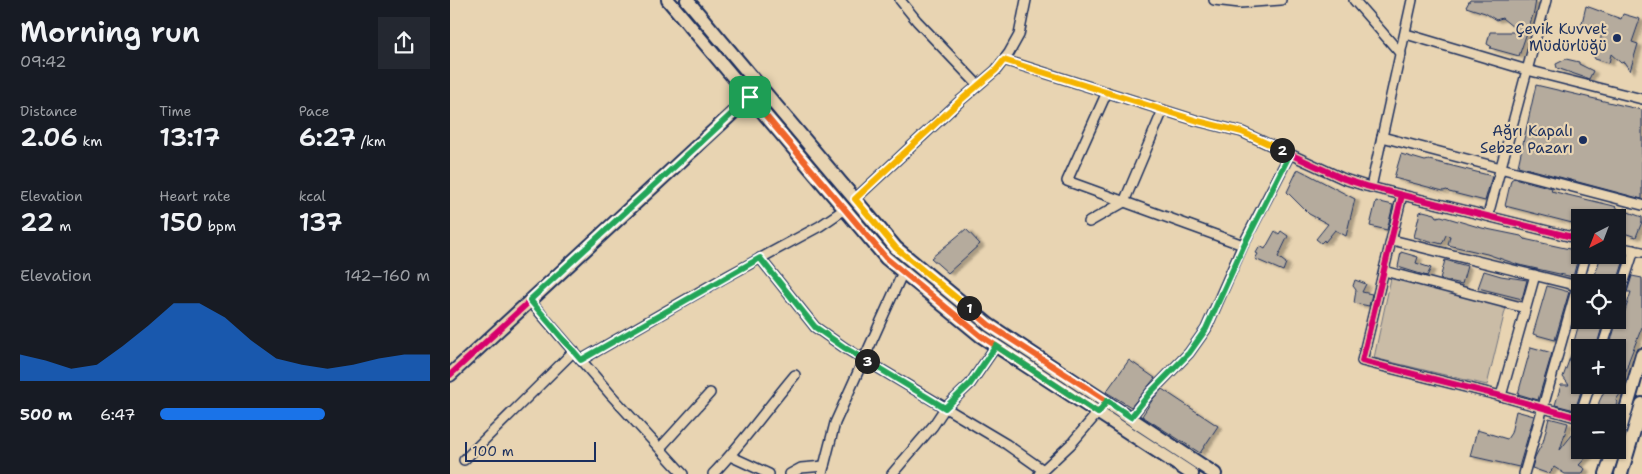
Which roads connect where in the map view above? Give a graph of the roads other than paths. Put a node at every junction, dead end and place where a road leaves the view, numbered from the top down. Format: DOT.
graph roads {
  1 [pos="668,0"];
  2 [pos="688,0"];
  3 [pos="900,0"];
  4 [pos="1026,0"];
  5 [pos="1214,0"];
  6 [pos="1281,0"];
  7 [pos="1354,0"];
  8 [pos="1412,0"];
  9 [pos="1546,0"];
  10 [pos="1406,34"];
  11 [pos="1401,54"];
  12 [pos="1004,60"];
  13 [pos="1527,70"];
  14 [pos="978,85"];
  15 [pos="1107,92"];
  16 [pos="750,97"];
  17 [pos="1642,99"];
  18 [pos="1163,110"];
  19 [pos="1382,137"];
  20 [pos="1290,154"];
  21 [pos="1500,168"];
  22 [pos="1371,187"];
  23 [pos="1402,195"];
  24 [pos="855,199"];
  25 [pos="1124,202"];
  26 [pos="1642,205"];
  27 [pos="844,209"];
  28 [pos="1488,215"];
  29 [pos="1089,222"];
  30 [pos="1571,237"];
  31 [pos="1392,240"];
  32 [pos="1244,245"];
  33 [pos="1638,251"];
  34 [pos="760,258"];
  35 [pos="1384,271"];
  36 [pos="903,272"];
  37 [pos="1535,275"];
  38 [pos="1626,280"];
  39 [pos="1571,284"];
  40 [pos="530,300"];
  41 [pos="1525,308"];
  42 [pos="1571,310"];
  43 [pos="996,346"];
  44 [pos="574,351"];
  45 [pos="1642,354"];
  46 [pos="863,359"];
  47 [pos="581,360"];
  48 [pos="450,375"];
  49 [pos="795,375"];
  50 [pos="710,393"];
  51 [pos="1501,396"];
  52 [pos="1107,401"];
  53 [pos="1642,404"];
  54 [pos="945,408"];
  55 [pos="1542,408"];
  56 [pos="1626,409"];
  57 [pos="1098,413"];
  58 [pos="1571,416"];
  59 [pos="1131,417"];
  60 [pos="660,448"];
  61 [pos="730,456"];
  62 [pos="1611,459"];
  63 [pos="464,460"];
  64 [pos="823,470"];
  65 [pos="1041,472"];
  66 [pos="683,474"];
  67 [pos="713,474"];
  68 [pos="769,474"];
  69 [pos="790,474"];
  70 [pos="892,474"];
  71 [pos="1192,474"];
  72 [pos="1215,474"];
  73 [pos="1524,474"];
  74 [pos="1606,474"];
  75 [pos="1621,474"];
  1 -- 16 [label="main road"];
  2 -- 24 [label="main road"];
  3 -- 14 [label="street"];
  4 -- 12 [label="street"];
  5 -- 6 [label="street"];
  7 -- 11 [label="street"];
  8 -- 10 [label="street"];
  9 -- 13 [label="street"];
  10 -- 11 [label="street"];
  10 -- 13 [label="street"];
  11 -- 19 [label="street"];
  12 -- 14 [label="street"];
  12 -- 15 [label="street"];
  13 -- 17 [label="street"];
  13 -- 21 [label="street"];
  14 -- 24 [label="street"];
  15 -- 18 [label="street"];
  15 -- 25 [label="street"];
  16 -- 27 [label="main road"];
  16 -- 40 [label="main road"];
  18 -- 20 [label="street"];
  18 -- 25 [label="street"];
  19 -- 21 [label="street"];
  19 -- 22 [label="street"];
  20 -- 22 [label="street"];
  20 -- 32 [label="street"];
  21 -- 26 [label="street"];
  21 -- 28 [label="street"];
  22 -- 23 [label="street"];
  23 -- 28 [label="street"];
  23 -- 31 [label="street"];
  24 -- 52 [label="main road"];
  25 -- 29 [label="street"];
  25 -- 32 [label="street"];
  27 -- 34 [label="street"];
  27 -- 36 [label="main road"];
  28 -- 30 [label="street"];
  31 -- 35 [label="street"];
  31 -- 37 [label="street"];
  32 -- 59 [label="street"];
  33 -- 38 [label="street"];
  34 -- 46 [label="street"];
  34 -- 47 [label="street"];
  35 -- 41 [label="street"];
  35 -- 51 [label="street"];
  36 -- 43 [label="main road"];
  36 -- 46 [label="street"];
  37 -- 39 [label="street"];
  37 -- 41 [label="street"];
  40 -- 44 [label="street"];
  40 -- 48 [label="main road"];
  41 -- 51 [label="street"];
  42 -- 55 [label="street"];
  43 -- 54 [label="street"];
  43 -- 57 [label="main road"];
  44 -- 47 [label="street"];
  44 -- 63 [label="street"];
  45 -- 56 [label="main road"];
  46 -- 54 [label="street"];
  46 -- 64 [label="street"];
  47 -- 60 [label="street"];
  49 -- 61 [label="street"];
  50 -- 60 [label="street"];
  51 -- 55 [label="street"];
  52 -- 57 [label="street"];
  52 -- 59 [label="main road"];
  53 -- 75 [label="main road"];
  54 -- 65 [label="street"];
  54 -- 70 [label="street"];
  55 -- 58 [label="street"];
  55 -- 73 [label="street"];
  57 -- 65 [label="street"];
  57 -- 71 [label="main road"];
  59 -- 72 [label="main road"];
  60 -- 66 [label="street"];
  61 -- 67 [label="street"];
  61 -- 68 [label="street"];
  62 -- 74 [label="main road"];
  64 -- 69 [label="street"];
}
